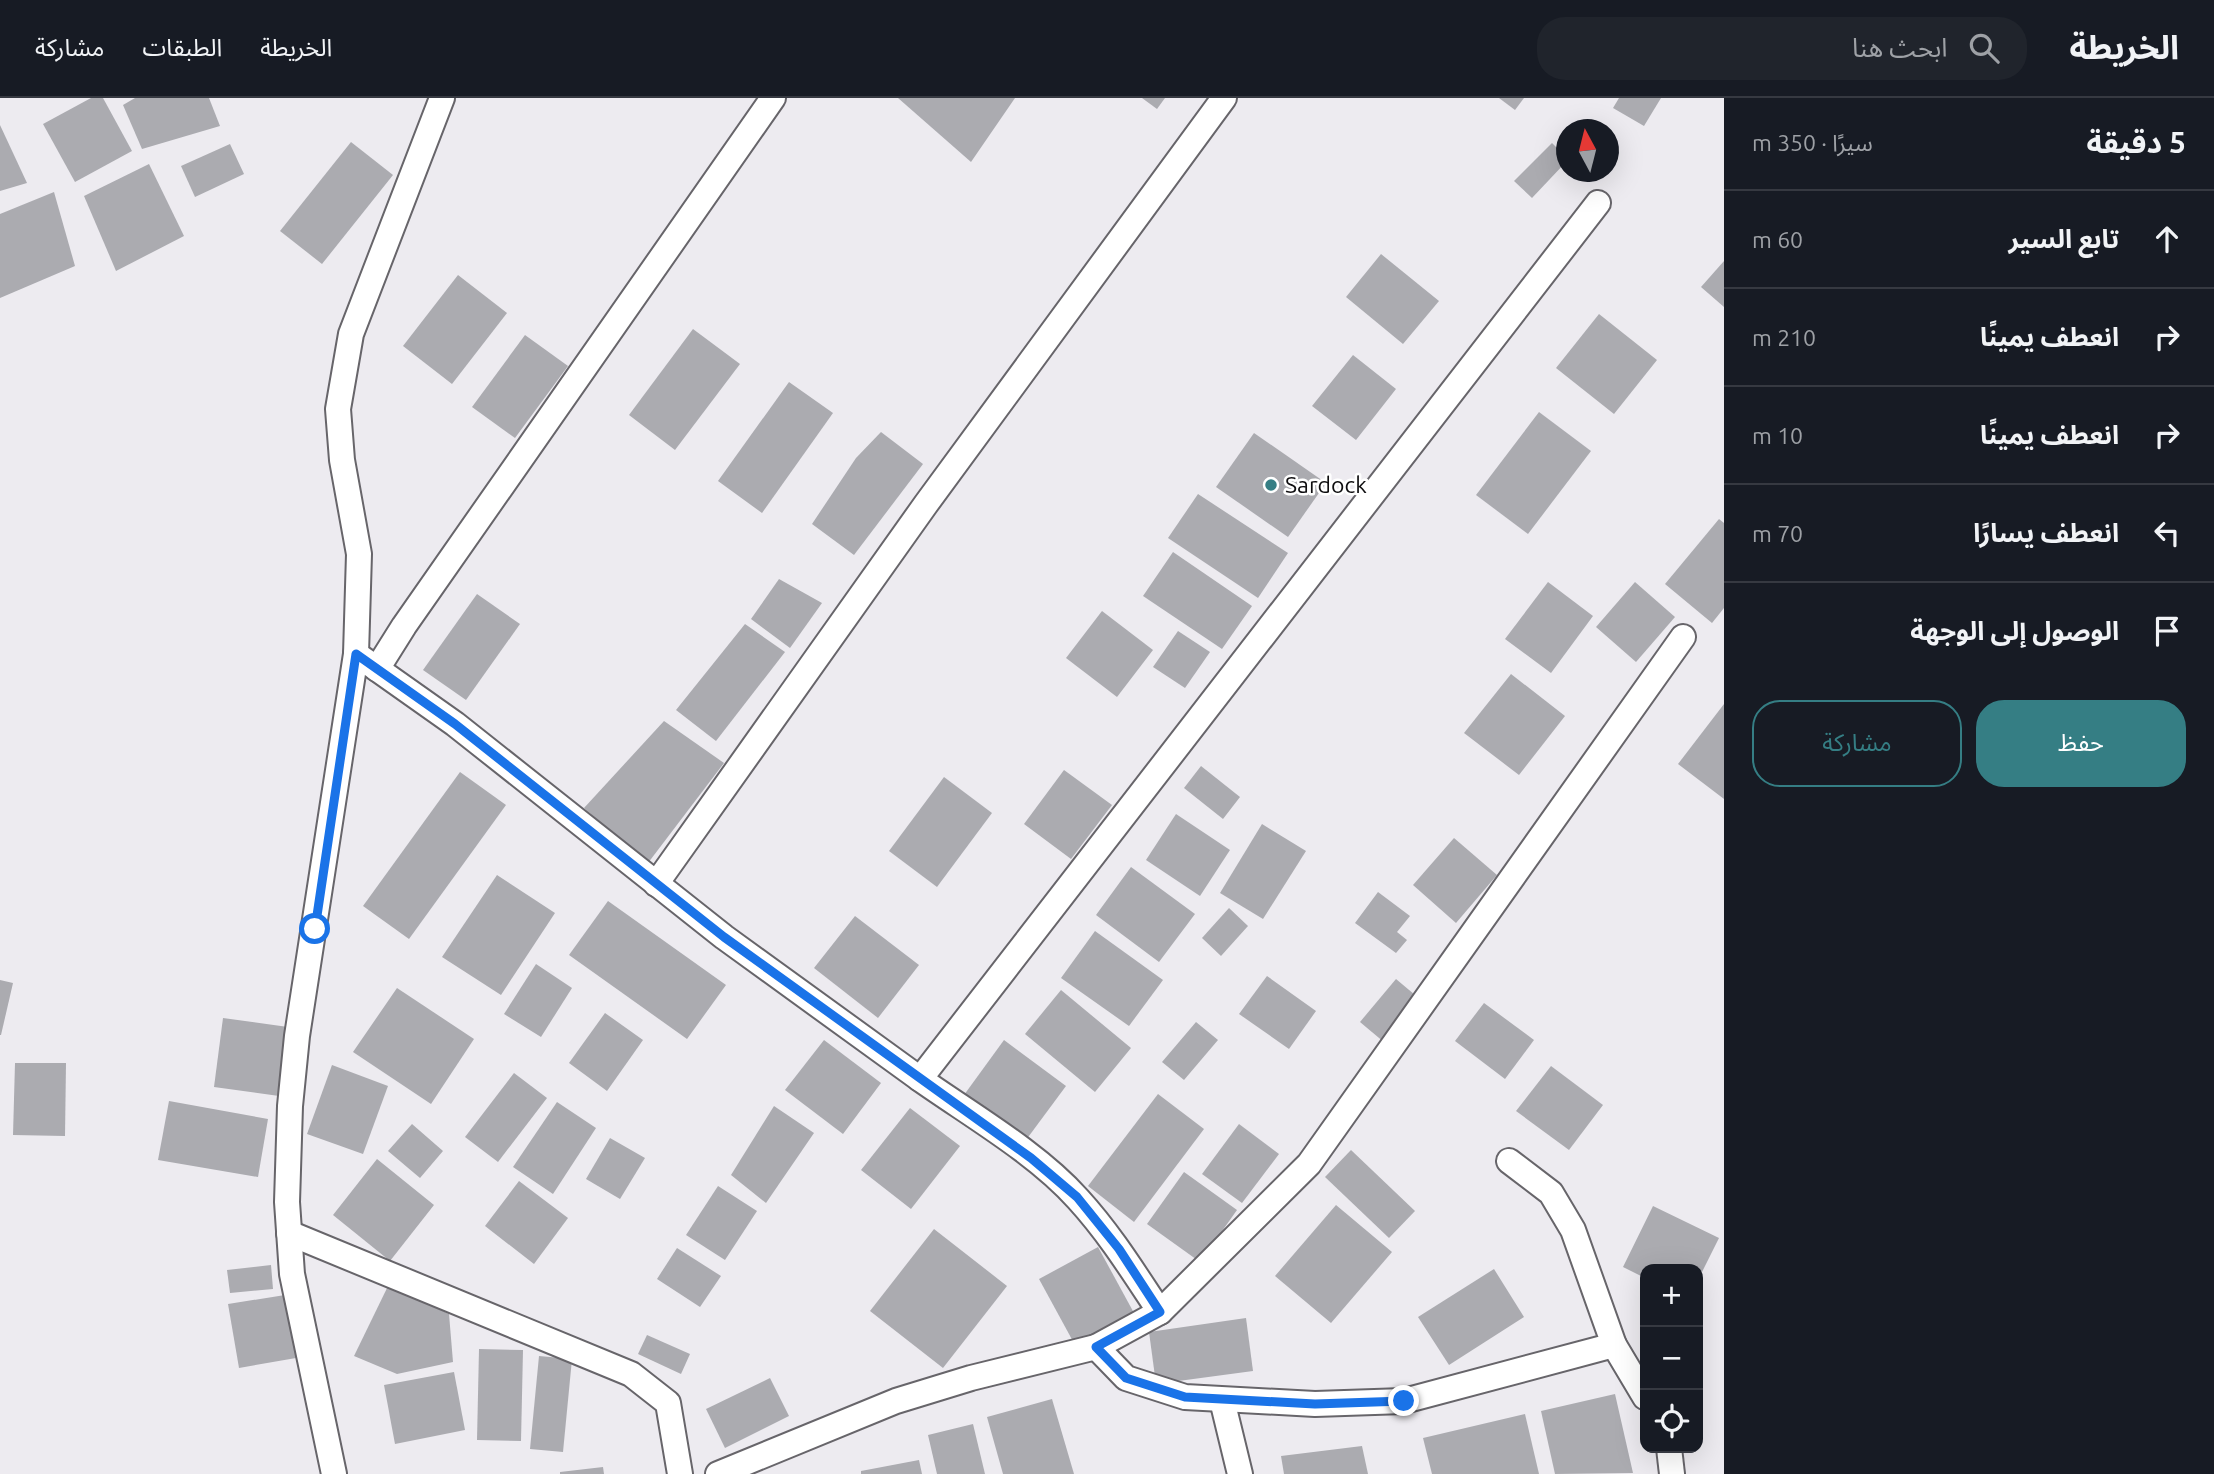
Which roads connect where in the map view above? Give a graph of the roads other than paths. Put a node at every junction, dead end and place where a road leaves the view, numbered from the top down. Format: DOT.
graph roads {
  1 [pos="442,98"];
  2 [pos="772,98"];
  3 [pos="1224,98"];
  4 [pos="1598,204"];
  5 [pos="1683,637"];
  6 [pos="356,654"];
  7 [pos="377,669"];
  8 [pos="656,884"];
  9 [pos="920,1079"];
  10 [pos="1509,1161"];
  11 [pos="289,1233"];
  12 [pos="1160,1312"];
  13 [pos="1614,1345"];
  14 [pos="1096,1347"];
  15 [pos="1641,1390"];
  16 [pos="1222,1400"];
  17 [pos="1670,1453"];
  18 [pos="334,1474"];
  19 [pos="680,1474"];
  20 [pos="718,1474"];
  21 [pos="1240,1474"];
  22 [pos="1672,1474"];
  1 -- 6 [label="street"];
  2 -- 7 [label="street"];
  3 -- 8 [label="street"];
  4 -- 9 [label="street"];
  5 -- 12 [label="street"];
  6 -- 7 [label="street"];
  6 -- 11 [label="street"];
  7 -- 8 [label="street"];
  8 -- 9 [label="street"];
  9 -- 12 [label="street"];
  10 -- 13 [label="street"];
  11 -- 18 [label="street"];
  11 -- 19 [label="street"];
  12 -- 14 [label="street"];
  13 -- 15 [label="street"];
  13 -- 16 [label="street"];
  14 -- 16 [label="street"];
  14 -- 20 [label="street"];
  16 -- 21 [label="street"];
  17 -- 22 [label="street"];
}
